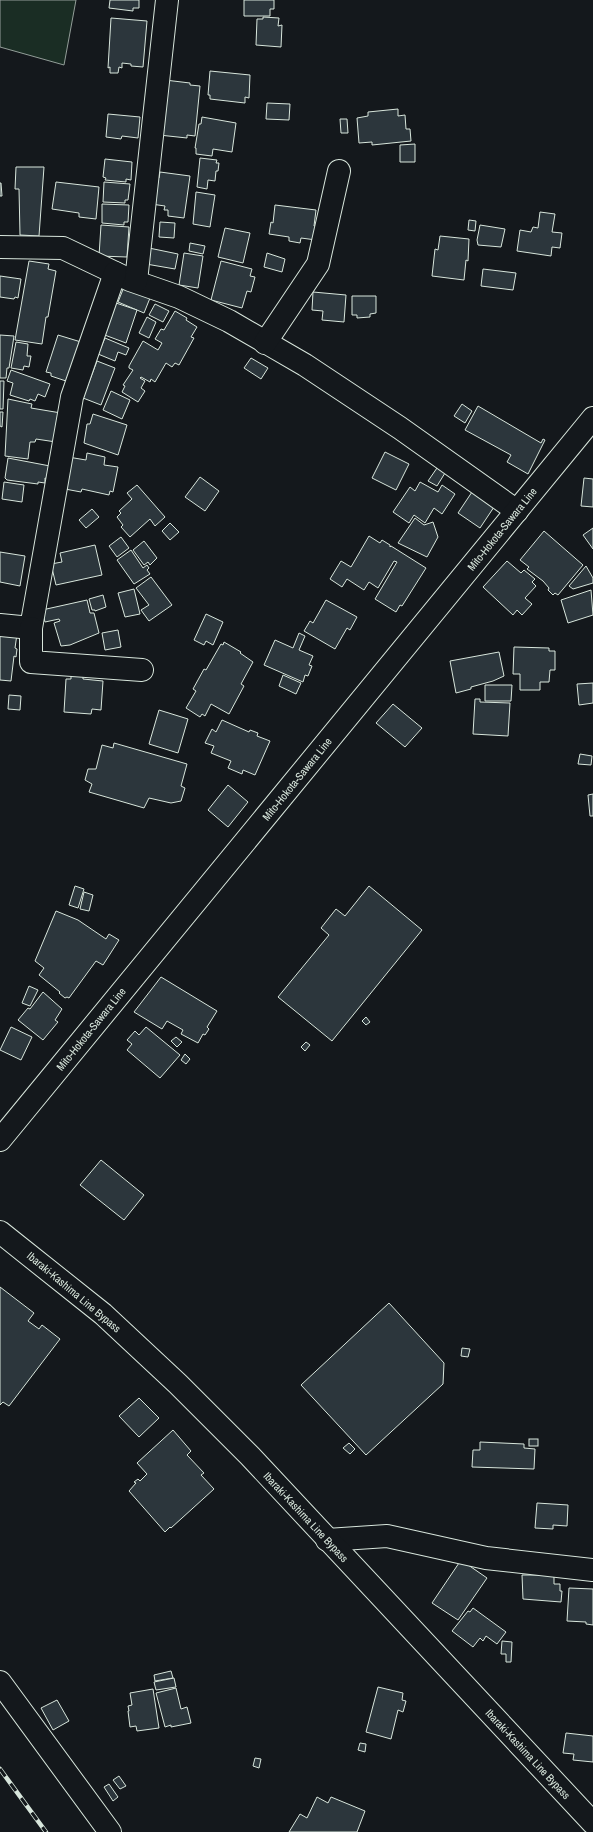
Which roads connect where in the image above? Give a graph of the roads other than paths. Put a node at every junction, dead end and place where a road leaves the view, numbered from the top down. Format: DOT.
graph roads {
  1 [pos="167,0"];
  2 [pos="339,171"];
  3 [pos="0,247"];
  4 [pos="115,273"];
  5 [pos="136,281"];
  6 [pos="265,342"];
  7 [pos="593,418"];
  8 [pos="517,511"];
  9 [pos="0,625"];
  10 [pos="31,628"];
  11 [pos="142,670"];
  12 [pos="0,1140"];
  13 [pos="0,1232"];
  14 [pos="327,1540"];
  15 [pos="593,1570"];
  16 [pos="0,1682"];
  17 [pos="593,1823"];
  18 [pos="110,1832"];
  1 -- 5 [label="street"];
  2 -- 6 [label="street"];
  3 -- 4 [label="street"];
  4 -- 5 [label="street"];
  4 -- 10 [label="street"];
  5 -- 6 [label="street"];
  6 -- 8 [label="street"];
  7 -- 8 [label="street, Mito-Hokota-Sawara Line"];
  8 -- 12 [label="street, Mito-Hokota-Sawara Line"];
  9 -- 10 [label="street"];
  10 -- 11 [label="street"];
  13 -- 14 [label="street, Ibaraki-Kashima Line Bypass"];
  14 -- 15 [label="street"];
  14 -- 17 [label="street, Ibaraki-Kashima Line Bypass"];
  16 -- 18 [label="street"];
}
